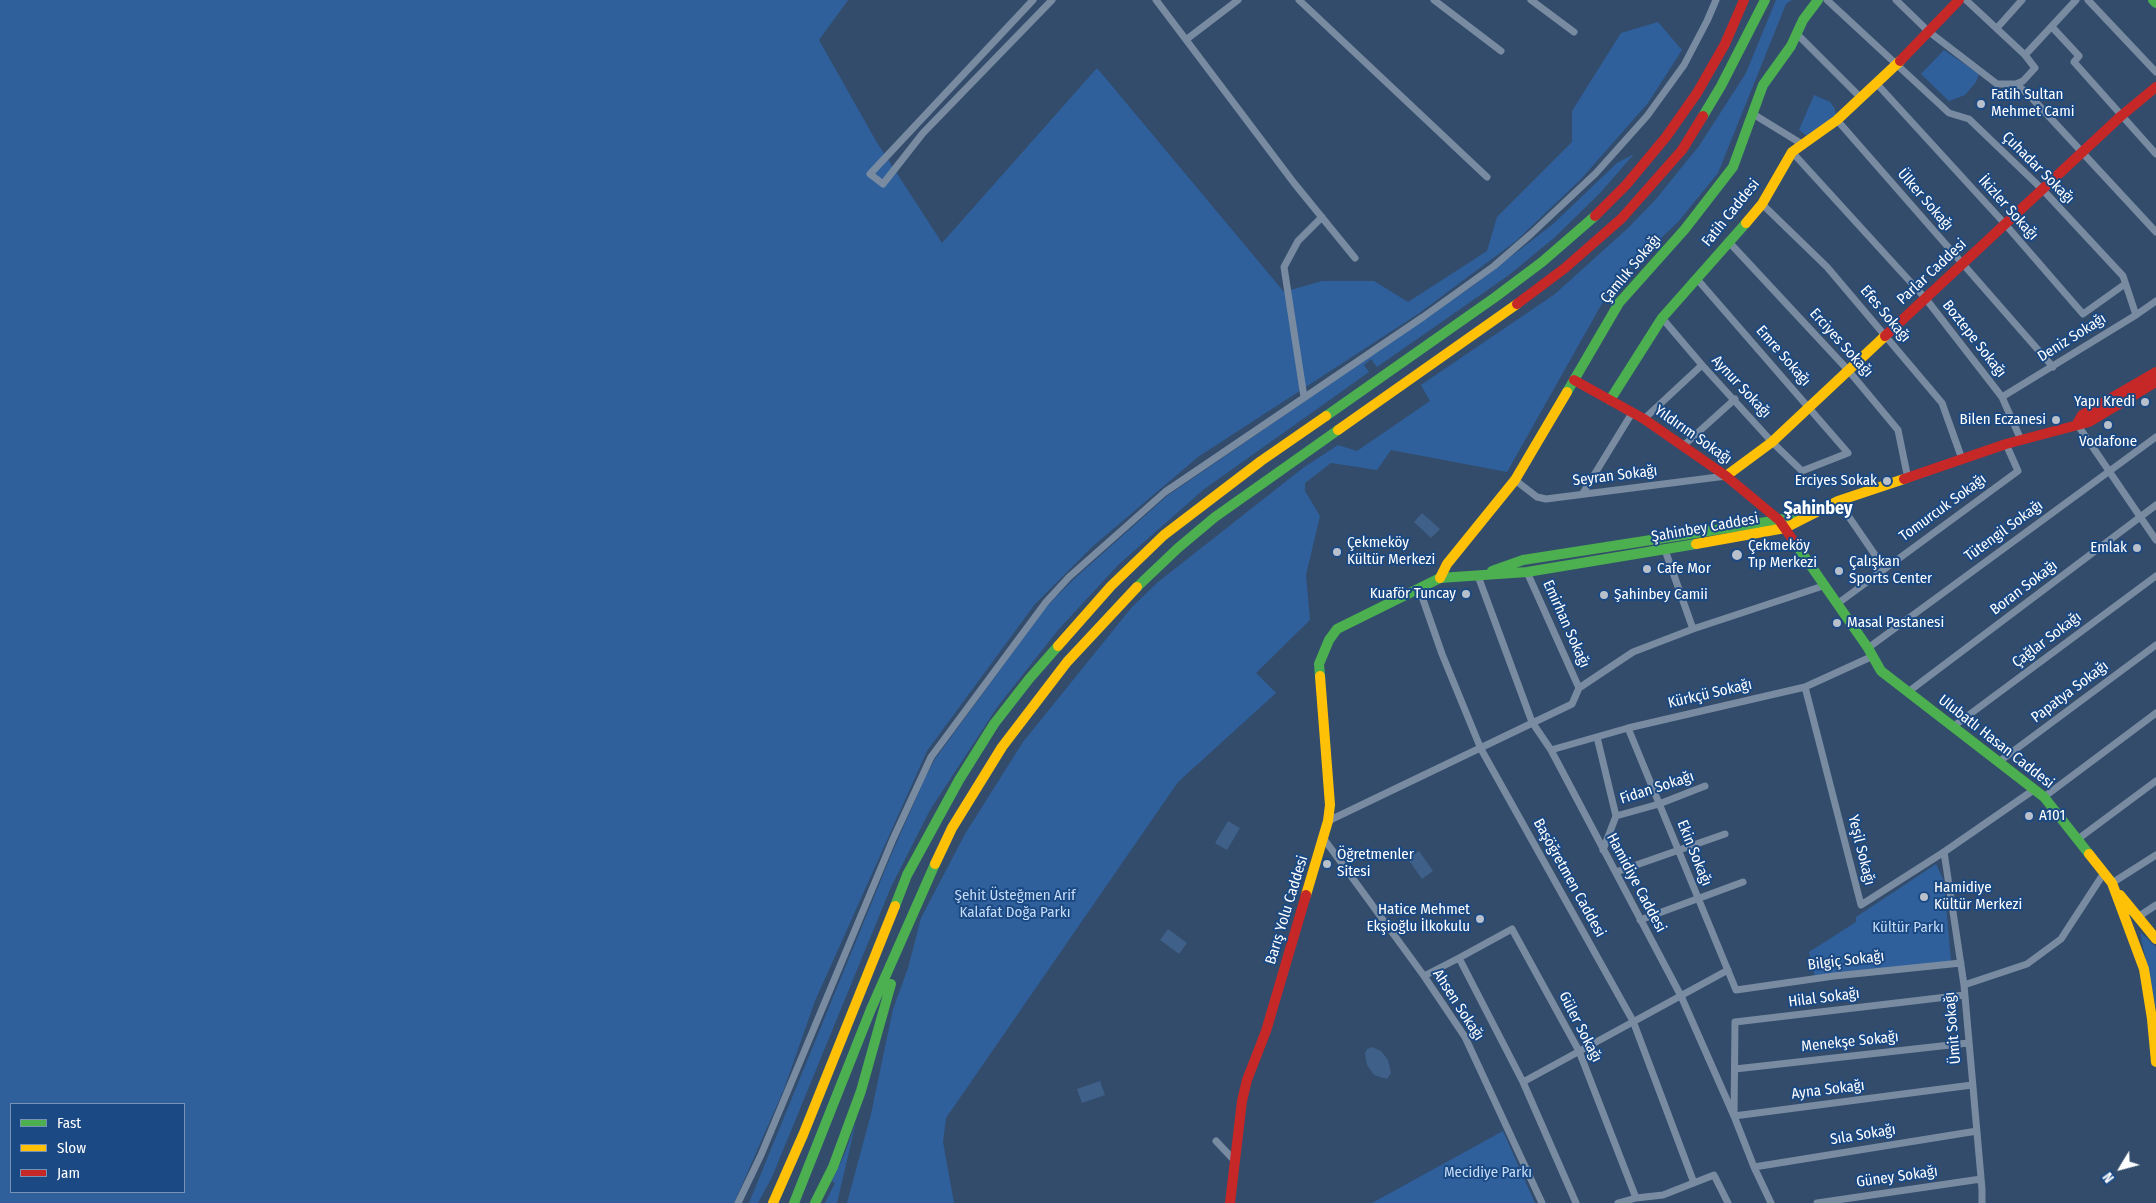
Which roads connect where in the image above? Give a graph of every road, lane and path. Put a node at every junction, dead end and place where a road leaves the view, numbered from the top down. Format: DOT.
graph roads {
  1 [pos="1034,0"];
  2 [pos="1052,0"];
  3 [pos="1156,0"];
  4 [pos="1238,0"];
  5 [pos="1299,0"];
  6 [pos="1434,0"];
  7 [pos="1531,0"];
  8 [pos="1716,0"];
  9 [pos="1744,0"];
  10 [pos="1765,0"];
  11 [pos="1818,0"];
  12 [pos="1827,0"];
  13 [pos="1896,0"];
  14 [pos="1959,0"];
  15 [pos="1966,0"];
  16 [pos="2022,0"];
  17 [pos="2076,0"];
  18 [pos="2088,0"];
  19 [pos="2153,0"];
  20 [pos="2156,3"];
  21 [pos="2052,27"];
  22 [pos="1996,28"];
  23 [pos="1928,31"];
  24 [pos="1574,32"];
  25 [pos="1796,33"];
  26 [pos="1187,39"];
  27 [pos="1501,51"];
  28 [pos="2025,55"];
  29 [pos="1896,64"];
  30 [pos="2156,72"];
  31 [pos="1877,84"];
  32 [pos="2016,84"];
  33 [pos="2156,87"];
  34 [pos="1860,97"];
  35 [pos="1753,114"];
  36 [pos="2121,116"];
  37 [pos="1836,120"];
  38 [pos="1802,144"];
  39 [pos="1792,152"];
  40 [pos="2083,153"];
  41 [pos="2156,154"];
  42 [pos="1487,177"];
  43 [pos="2043,190"];
  44 [pos="1762,204"];
  45 [pos="1322,217"];
  46 [pos="2005,224"];
  47 [pos="2156,232"];
  48 [pos="1728,241"];
  49 [pos="1355,258"];
  50 [pos="1963,265"];
  51 [pos="1697,279"];
  52 [pos="2125,284"];
  53 [pos="1926,299"];
  54 [pos="2156,301"];
  55 [pos="2136,315"];
  56 [pos="1662,318"];
  57 [pos="1886,334"];
  58 [pos="1702,365"];
  59 [pos="2053,367"];
  60 [pos="1848,370"];
  61 [pos="2156,372"];
  62 [pos="1574,380"];
  63 [pos="2156,382"];
  64 [pos="1304,397"];
  65 [pos="2002,397"];
  66 [pos="1735,398"];
  67 [pos="1610,400"];
  68 [pos="1809,407"];
  69 [pos="1632,412"];
  70 [pos="1644,419"];
  71 [pos="2077,424"];
  72 [pos="2156,437"];
  73 [pos="2020,440"];
  74 [pos="1772,442"];
  75 [pos="2006,444"];
  76 [pos="1683,446"];
  77 [pos="1962,459"];
  78 [pos="1802,471"];
  79 [pos="2110,471"];
  80 [pos="1726,476"];
  81 [pos="1908,479"];
  82 [pos="1515,480"];
  83 [pos="1582,493"];
  84 [pos="1838,501"];
  85 [pos="2156,505"];
  86 [pos="2139,518"];
  87 [pos="1782,524"];
  88 [pos="2156,540"];
  89 [pos="1665,550"];
  90 [pos="1884,568"];
  91 [pos="1527,572"];
  92 [pos="1478,576"];
  93 [pos="2156,576"];
  94 [pos="1440,578"];
  95 [pos="1823,586"];
  96 [pos="1419,588"];
  97 [pos="1837,604"];
  98 [pos="1693,629"];
  99 [pos="2156,645"];
  100 [pos="1871,652"];
  101 [pos="1319,664"];
  102 [pos="1805,687"];
  103 [pos="1579,688"];
  104 [pos="1908,692"];
  105 [pos="2156,713"];
  106 [pos="1532,722"];
  107 [pos="1954,726"];
  108 [pos="1628,728"];
  109 [pos="1597,737"];
  110 [pos="1481,749"];
  111 [pos="1551,750"];
  112 [pos="2000,761"];
  113 [pos="2156,781"];
  114 [pos="1705,786"];
  115 [pos="2035,789"];
  116 [pos="2044,797"];
  117 [pos="1659,804"];
  118 [pos="1616,816"];
  119 [pos="1328,821"];
  120 [pos="1725,834"];
  121 [pos="1324,839"];
  122 [pos="2078,839"];
  123 [pos="1603,850"];
  124 [pos="1678,850"];
  125 [pos="1944,852"];
  126 [pos="2156,855"];
  127 [pos="1616,872"];
  128 [pos="2104,873"];
  129 [pos="1743,882"];
  130 [pos="2112,884"];
  131 [pos="1698,898"];
  132 [pos="2156,905"];
  133 [pos="2138,917"];
  134 [pos="1640,920"];
  135 [pos="2147,927"];
  136 [pos="907,928"];
  137 [pos="2132,935"];
  138 [pos="2156,939"];
  139 [pos="1459,958"];
  140 [pos="1961,963"];
  141 [pos="1728,970"];
  142 [pos="1424,976"];
  143 [pos="1964,985"];
  144 [pos="1736,990"];
  145 [pos="1964,995"];
  146 [pos="1681,996"];
  147 [pos="1633,1021"];
  148 [pos="1968,1043"];
  149 [pos="1579,1051"];
  150 [pos="2156,1062"];
  151 [pos="1735,1069"];
  152 [pos="1523,1082"];
  153 [pos="1972,1085"];
  154 [pos="1734,1116"];
  155 [pos="1977,1131"];
  156 [pos="1216,1141"];
  157 [pos="1234,1160"];
  158 [pos="1754,1168"];
  159 [pos="1981,1179"];
  160 [pos="1694,1183"];
  161 [pos="1663,1195"];
  162 [pos="1636,1198"];
  163 [pos="738,1203"];
  164 [pos="773,1203"];
  165 [pos="794,1203"];
  166 [pos="815,1203"];
  167 [pos="1230,1203"];
  168 [pos="1542,1203"];
  169 [pos="1576,1203"];
  170 [pos="1618,1203"];
  171 [pos="1666,1203"];
  172 [pos="1728,1203"];
  173 [pos="1771,1203"];
  174 [pos="1818,1203"];
  175 [pos="1982,1203"];
  1 -- 2 [label="street"];
  3 -- 26 [label="street"];
  4 -- 26 [label="street"];
  5 -- 42 [label="street"];
  6 -- 27 [label="street"];
  7 -- 24 [label="street"];
  8 -- 64 [label="street"];
  9 -- 164 [label="main road"];
  10 -- 136 [label="main road"];
  11 -- 25 [label="main road, Çamlık Sokağı"];
  12 -- 29 [label="street, Çuhadar Sokağı"];
  13 -- 23 [label="street"];
  14 -- 23 [label="main road, Fatih Caddesi"];
  15 -- 22 [label="street"];
  16 -- 22 [label="street"];
  17 -- 21 [label="street"];
  18 -- 30 [label="street"];
  19 -- 20 [label="main road"];
  21 -- 28 [label="street"];
  21 -- 36 [label="street"];
  22 -- 28 [label="street"];
  23 -- 29 [label="main road, Fatih Caddesi"];
  23 -- 32 [label="street"];
  25 -- 34 [label="street"];
  25 -- 35 [label="main road, Çamlık Sokağı"];
  26 -- 45 [label="street"];
  28 -- 32 [label="street"];
  29 -- 31 [label="main road, Fatih Caddesi"];
  29 -- 43 [label="street, Çuhadar Sokağı"];
  31 -- 34 [label="main road, Fatih Caddesi"];
  31 -- 46 [label="street, İkizler Sokağı"];
  32 -- 40 [label="street"];
  33 -- 36 [label="main road, Parlar Caddesi"];
  34 -- 37 [label="main road, Fatih Caddesi"];
  35 -- 38 [label="street"];
  35 -- 62 [label="main road, Çamlık Sokağı"];
  36 -- 40 [label="main road, Parlar Caddesi"];
  36 -- 41 [label="street"];
  37 -- 38 [label="main road, Fatih Caddesi"];
  37 -- 50 [label="street, Ülker Sokağı"];
  38 -- 39 [label="main road, Fatih Caddesi"];
  39 -- 44 [label="main road, Fatih Caddesi"];
  39 -- 53 [label="street, Boztepe Sokağı"];
  40 -- 43 [label="main road, Parlar Caddesi"];
  40 -- 47 [label="street"];
  43 -- 46 [label="main road, Parlar Caddesi"];
  43 -- 52 [label="street, Çuhadar Sokağı"];
  44 -- 48 [label="main road, Fatih Caddesi"];
  44 -- 57 [label="street, Efes Sokağı"];
  45 -- 49 [label="street"];
  45 -- 64 [label="street"];
  46 -- 50 [label="main road, Parlar Caddesi"];
  46 -- 52 [label="street, İkizler Sokağı"];
  48 -- 51 [label="main road, Fatih Caddesi"];
  48 -- 60 [label="street, Erciyes Sokağı"];
  50 -- 53 [label="main road, Parlar Caddesi"];
  50 -- 59 [label="street, Ülker Sokağı"];
  51 -- 56 [label="main road, Fatih Caddesi"];
  51 -- 68 [label="street, Emre Sokağı"];
  52 -- 55 [label="street, Çuhadar Sokağı"];
  53 -- 57 [label="main road, Parlar Caddesi"];
  53 -- 65 [label="street, Boztepe Sokağı"];
  54 -- 55 [label="street, Deniz Sokağı"];
  55 -- 59 [label="street, Deniz Sokağı"];
  56 -- 58 [label="street, Aynur Sokağı"];
  56 -- 67 [label="main road, Fatih Caddesi"];
  57 -- 60 [label="main road, Parlar Caddesi"];
  57 -- 77 [label="street, Efes Sokağı"];
  58 -- 66 [label="street, Aynur Sokağı"];
  58 -- 70 [label="street"];
  59 -- 65 [label="street, Deniz Sokağı"];
  60 -- 68 [label="main road, Parlar Caddesi"];
  60 -- 81 [label="street, Erciyes Sokağı"];
  61 -- 71 [label="main road"];
  62 -- 67 [label="main road, Yıldırım Sokağı"];
  62 -- 82 [label="main road, Çamlık Sokağı"];
  63 -- 71 [label="main road"];
  64 -- 163 [label="street"];
  65 -- 73 [label="street, Boztepe Sokağı"];
  66 -- 74 [label="street, Aynur Sokağı"];
  66 -- 76 [label="street"];
  67 -- 69 [label="main road, Yıldırım Sokağı"];
  68 -- 74 [label="main road, Parlar Caddesi"];
  68 -- 78 [label="street, Emre Sokağı"];
  69 -- 70 [label="main road, Yıldırım Sokağı"];
  69 -- 83 [label="street"];
  70 -- 76 [label="main road, Yıldırım Sokağı"];
  71 -- 73 [label="main road"];
  71 -- 79 [label="street"];
  72 -- 79 [label="street, Tütengil Sokağı"];
  73 -- 75 [label="main road"];
  74 -- 78 [label="street, Aynur Sokağı"];
  74 -- 80 [label="main road, Parlar Caddesi"];
  75 -- 77 [label="main road"];
  75 -- 90 [label="street, Tomurcuk Sokağı"];
  76 -- 80 [label="main road, Yıldırım Sokağı"];
  77 -- 81 [label="main road"];
  79 -- 86 [label="street"];
  79 -- 100 [label="street, Tütengil Sokağı"];
  80 -- 83 [label="street, Seyran Sokağı"];
  80 -- 87 [label="main road, Yıldırım Sokağı"];
  81 -- 84 [label="main road"];
  82 -- 83 [label="street, Seyran Sokağı"];
  82 -- 94 [label="main road, Çamlık Sokağı"];
  84 -- 87 [label="main road"];
  84 -- 90 [label="street"];
  85 -- 86 [label="street, Boran Sokağı"];
  86 -- 88 [label="street"];
  86 -- 104 [label="street, Boran Sokağı"];
  87 -- 89 [label="main road, Şahinbey Caddesi"];
  87 -- 92 [label="main road"];
  87 -- 95 [label="main road, Ulubatlı Hasan Caddesi"];
  89 -- 91 [label="main road, Şahinbey Caddesi"];
  89 -- 98 [label="street"];
  90 -- 97 [label="street, Tomurcuk Sokağı"];
  91 -- 92 [label="main road, Şahinbey Caddesi"];
  91 -- 103 [label="street, Emirhan Sokağı"];
  92 -- 94 [label="main road, Şahinbey Caddesi"];
  92 -- 106 [label="street, Hamidiye Caddesi"];
  93 -- 107 [label="street, Çağlar Sokağı"];
  94 -- 96 [label="main road, Şahinbey Caddesi"];
  95 -- 97 [label="main road, Ulubatlı Hasan Caddesi"];
  95 -- 98 [label="street"];
  96 -- 101 [label="main road, Şahinbey Caddesi"];
  96 -- 110 [label="street, Başöğretmen Caddesi"];
  97 -- 100 [label="main road, Ulubatlı Hasan Caddesi"];
  98 -- 103 [label="street"];
  99 -- 112 [label="street, Papatya Sokağı"];
  100 -- 102 [label="street, Kürkçü Sokağı"];
  100 -- 104 [label="main road, Ulubatlı Hasan Caddesi"];
  101 -- 119 [label="main road, Barış Yolu Caddesi"];
  102 -- 108 [label="street, Kürkçü Sokağı"];
  102 -- 125 [label="street, Yeşil Sokağı"];
  103 -- 106 [label="street"];
  104 -- 107 [label="main road, Ulubatlı Hasan Caddesi"];
  105 -- 116 [label="street"];
  106 -- 110 [label="street"];
  106 -- 111 [label="street, Hamidiye Caddesi"];
  107 -- 112 [label="main road, Ulubatlı Hasan Caddesi"];
  108 -- 109 [label="street, Kürkçü Sokağı"];
  108 -- 117 [label="street, Ekin Sokağı"];
  109 -- 111 [label="street, Kürkçü Sokağı"];
  109 -- 118 [label="street"];
  110 -- 119 [label="street"];
  110 -- 147 [label="street, Başöğretmen Caddesi"];
  111 -- 123 [label="street, Hamidiye Caddesi"];
  112 -- 115 [label="main road, Ulubatlı Hasan Caddesi"];
  113 -- 122 [label="street"];
  114 -- 117 [label="street, Fidan Sokağı"];
  115 -- 116 [label="main road, Ulubatlı Hasan Caddesi"];
  115 -- 125 [label="street, Yeşil Sokağı"];
  116 -- 122 [label="main road, Ulubatlı Hasan Caddesi"];
  117 -- 118 [label="street, Fidan Sokağı"];
  117 -- 124 [label="street, Ekin Sokağı"];
  118 -- 123 [label="street"];
  119 -- 121 [label="main road, Barış Yolu Caddesi"];
  120 -- 124 [label="street"];
  121 -- 142 [label="street, Ahsen Sokağı"];
  121 -- 157 [label="main road, Barış Yolu Caddesi"];
  122 -- 128 [label="main road, Ulubatlı Hasan Caddesi"];
  123 -- 127 [label="street, Hamidiye Caddesi"];
  124 -- 127 [label="street"];
  124 -- 131 [label="street, Ekin Sokağı"];
  125 -- 140 [label="street, Ümit Sokağı"];
  126 -- 130 [label="street"];
  127 -- 134 [label="street, Hamidiye Caddesi"];
  128 -- 130 [label="main road, Ulubatlı Hasan Caddesi"];
  128 -- 143 [label="street"];
  129 -- 131 [label="street"];
  130 -- 133 [label="main road"];
  130 -- 137 [label="main road, Ulubatlı Hasan Caddesi"];
  131 -- 134 [label="street"];
  131 -- 141 [label="street, Ekin Sokağı"];
  132 -- 133 [label="street"];
  133 -- 135 [label="main road"];
  134 -- 146 [label="street, Hamidiye Caddesi"];
  135 -- 137 [label="main road"];
  135 -- 138 [label="main road"];
  136 -- 165 [label="main road"];
  136 -- 166 [label="main road"];
  137 -- 150 [label="main road, Ulubatlı Hasan Caddesi"];
  139 -- 142 [label="street"];
  139 -- 149 [label="street, Güler Sokağı"];
  139 -- 152 [label="street"];
  140 -- 143 [label="street, Ümit Sokağı"];
  140 -- 144 [label="street, Bilgiç Sokağı"];
  141 -- 144 [label="street, Ekin Sokağı"];
  141 -- 146 [label="street"];
  142 -- 168 [label="street, Ahsen Sokağı"];
  143 -- 145 [label="street, Ümit Sokağı"];
  145 -- 148 [label="street, Ümit Sokağı"];
  145 -- 151 [label="street, Hilal Sokağı"];
  146 -- 147 [label="street"];
  146 -- 154 [label="street, Hamidiye Caddesi"];
  147 -- 149 [label="street"];
  147 -- 160 [label="street, Başöğretmen Caddesi"];
  148 -- 151 [label="street, Menekşe Sokağı"];
  148 -- 153 [label="street, Ümit Sokağı"];
  149 -- 152 [label="street"];
  149 -- 162 [label="street, Güler Sokağı"];
  151 -- 154 [label="street"];
  152 -- 169 [label="street"];
  153 -- 154 [label="street, Ayna Sokağı"];
  153 -- 155 [label="street, Ümit Sokağı"];
  154 -- 158 [label="street, Hamidiye Caddesi"];
  155 -- 158 [label="street, Sıla Sokağı"];
  155 -- 159 [label="street, Ümit Sokağı"];
  156 -- 157 [label="street"];
  157 -- 167 [label="main road, Barış Yolu Caddesi"];
  158 -- 173 [label="street, Hamidiye Caddesi"];
  159 -- 174 [label="street, Güney Sokağı"];
  159 -- 175 [label="street, Ümit Sokağı"];
  160 -- 161 [label="street"];
  160 -- 172 [label="street"];
  161 -- 162 [label="street"];
  161 -- 171 [label="street"];
  162 -- 170 [label="street"];
}
